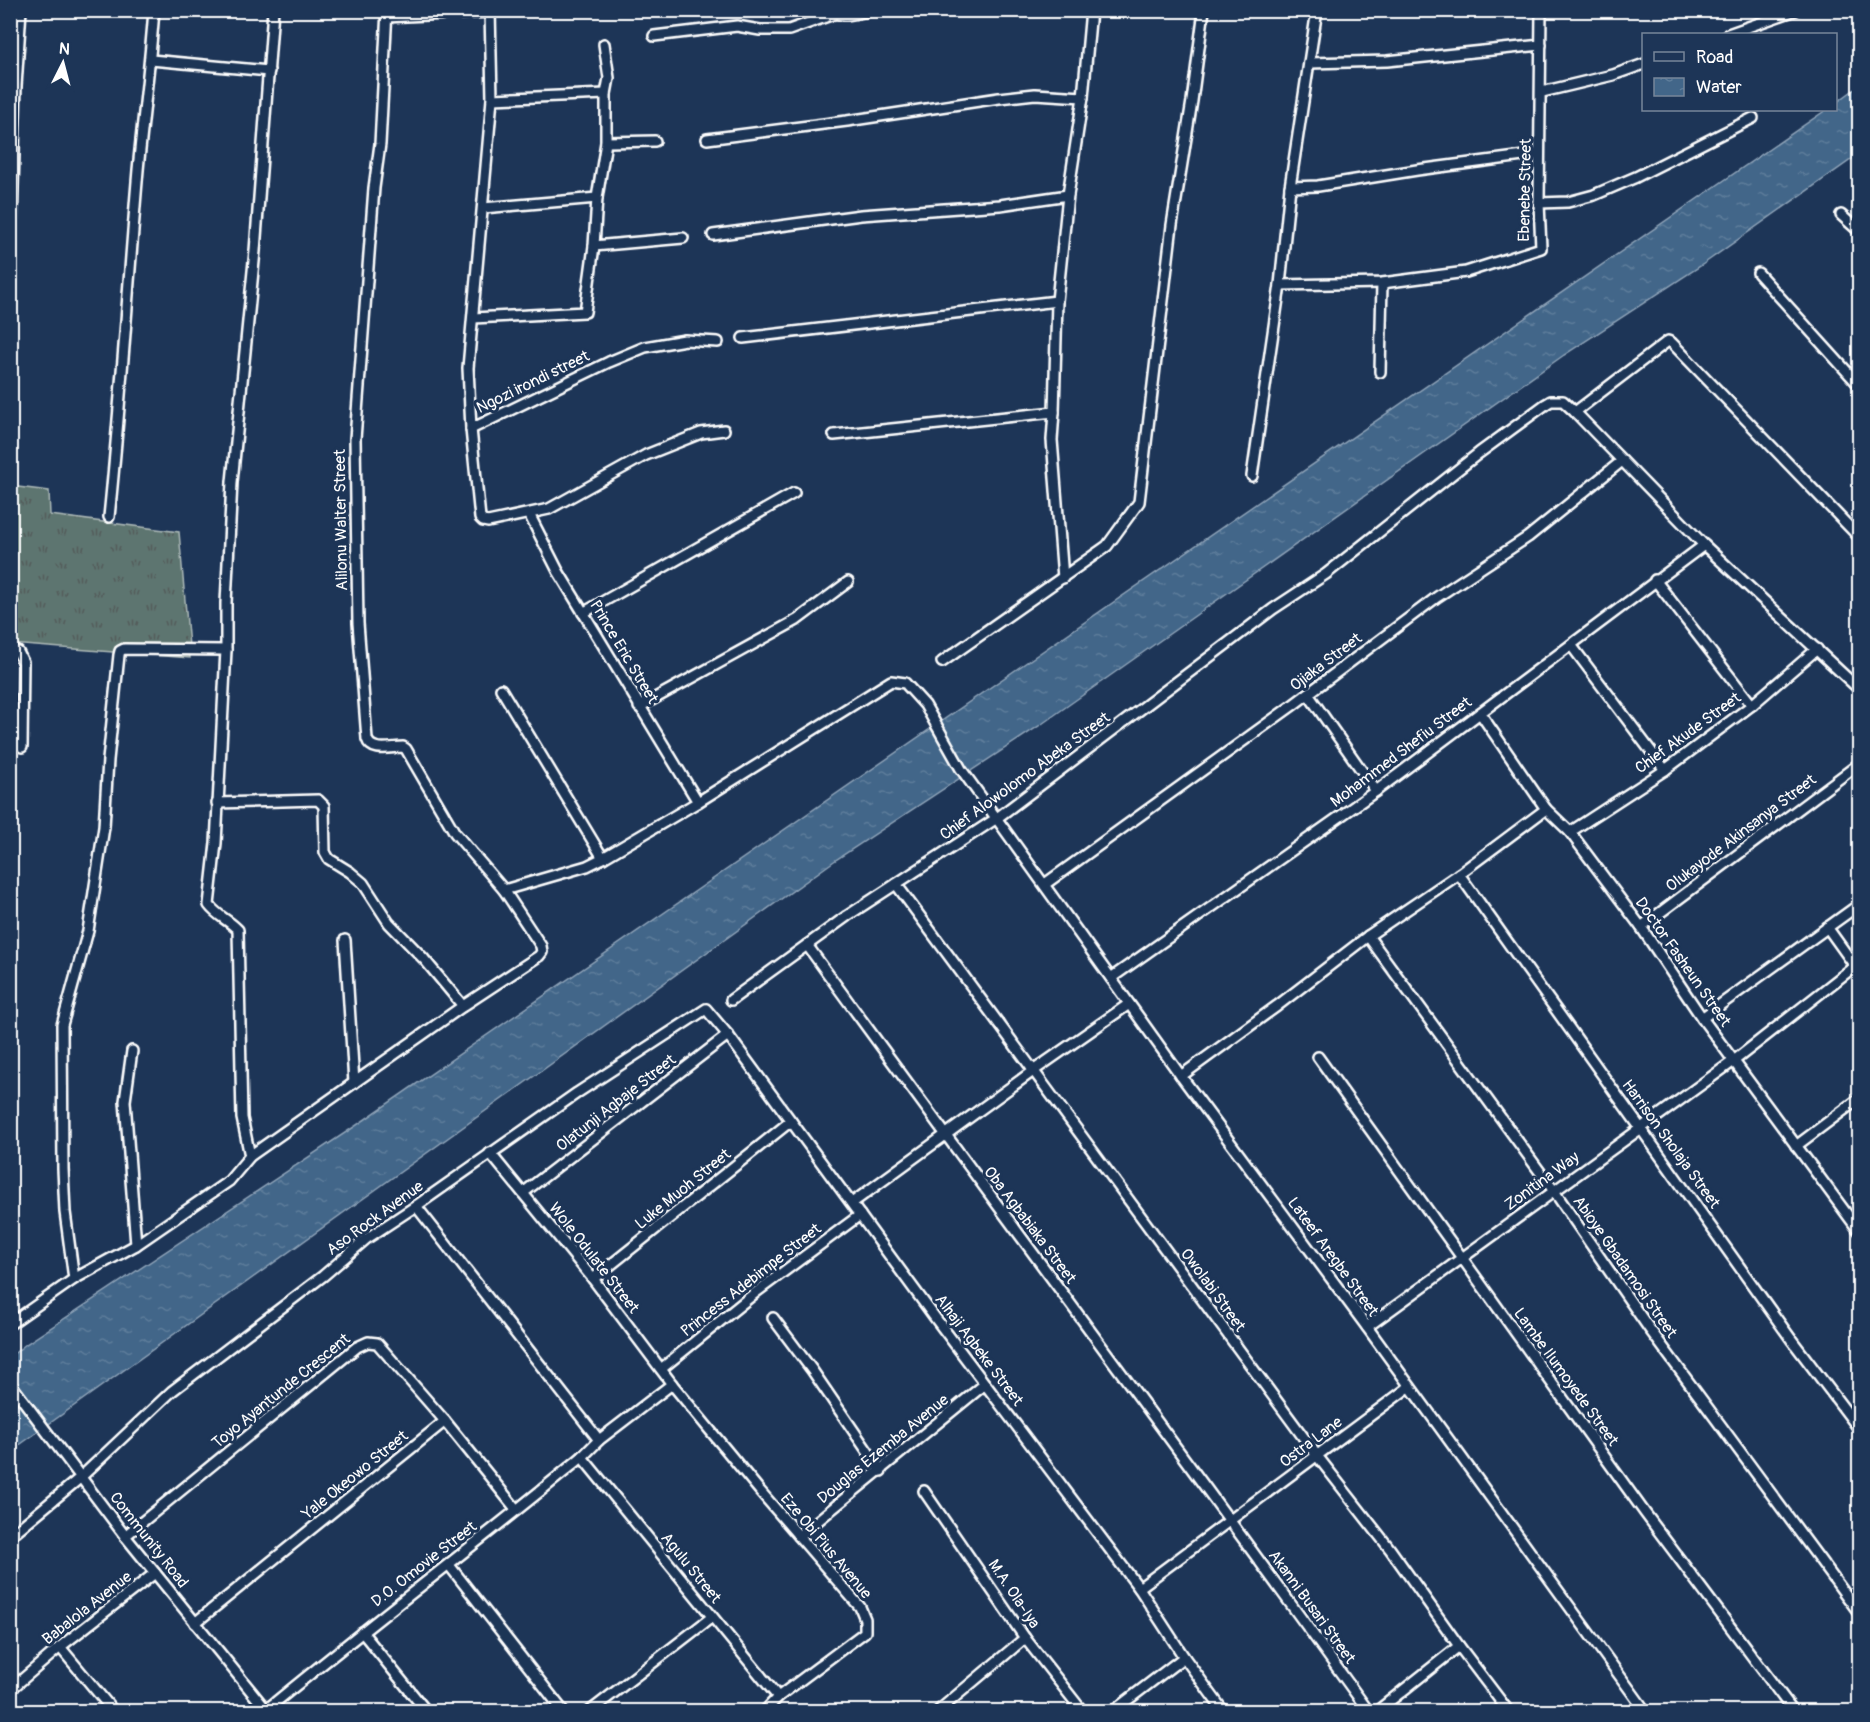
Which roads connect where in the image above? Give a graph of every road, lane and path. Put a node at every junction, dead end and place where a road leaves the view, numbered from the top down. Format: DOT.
graph roads {
  1 [pos="21,10"];
  2 [pos="154,10"];
  3 [pos="273,10"];
  4 [pos="873,10"];
  5 [pos="1091,10"];
  6 [pos="1204,10"];
  7 [pos="1317,10"];
  8 [pos="1541,10"];
  9 [pos="1796,10"];
  10 [pos="490,11"];
  11 [pos="833,12"];
  12 [pos="386,14"];
  13 [pos="1731,33"];
  14 [pos="654,36"];
  15 [pos="604,44"];
  16 [pos="1541,45"];
  17 [pos="151,60"];
  18 [pos="1309,63"];
  19 [pos="1642,65"];
  20 [pos="269,71"];
  21 [pos="1542,92"];
  22 [pos="606,94"];
  23 [pos="1083,97"];
  24 [pos="492,99"];
  25 [pos="1753,118"];
  26 [pos="707,139"];
  27 [pos="655,141"];
  28 [pos="606,142"];
  29 [pos="1539,154"];
  30 [pos="1290,187"];
  31 [pos="1068,195"];
  32 [pos="597,198"];
  33 [pos="1539,202"];
  34 [pos="483,208"];
  35 [pos="1841,215"];
  36 [pos="11,222"];
  37 [pos="1860,232"];
  38 [pos="713,235"];
  39 [pos="683,238"];
  40 [pos="594,246"];
  41 [pos="10,264"];
  42 [pos="1758,273"];
  43 [pos="1382,283"];
  44 [pos="1280,285"];
  45 [pos="1057,301"];
  46 [pos="473,318"];
  47 [pos="743,338"];
  48 [pos="718,342"];
  49 [pos="1380,372"];
  50 [pos="1860,386"];
  51 [pos="1054,412"];
  52 [pos="1575,412"];
  53 [pos="471,429"];
  54 [pos="724,430"];
  55 [pos="834,435"];
  56 [pos="1622,461"];
  57 [pos="1252,476"];
  58 [pos="794,493"];
  59 [pos="529,514"];
  60 [pos="109,517"];
  61 [pos="1860,538"];
  62 [pos="1704,544"];
  63 [pos="1063,578"];
  64 [pos="1655,580"];
  65 [pos="848,582"];
  66 [pos="583,613"];
  67 [pos="1571,645"];
  68 [pos="10,648"];
  69 [pos="1817,649"];
  70 [pos="226,650"];
  71 [pos="942,662"];
  72 [pos="501,689"];
  73 [pos="1860,690"];
  74 [pos="1308,694"];
  75 [pos="1752,705"];
  76 [pos="639,707"];
  77 [pos="1479,712"];
  78 [pos="22,747"];
  79 [pos="1860,763"];
  80 [pos="1665,771"];
  81 [pos="1376,791"];
  82 [pos="698,802"];
  83 [pos="217,803"];
  84 [pos="1546,809"];
  85 [pos="997,818"];
  86 [pos="1570,832"];
  87 [pos="603,858"];
  88 [pos="1459,874"];
  89 [pos="896,884"];
  90 [pos="1045,884"];
  91 [pos="504,890"];
  92 [pos="1860,904"];
  93 [pos="1641,927"];
  94 [pos="1827,927"];
  95 [pos="1368,936"];
  96 [pos="345,940"];
  97 [pos="807,945"];
  98 [pos="1857,969"];
  99 [pos="1111,978"];
  100 [pos="731,1000"];
  101 [pos="1129,1004"];
  102 [pos="463,1006"];
  103 [pos="706,1009"];
  104 [pos="1702,1018"];
  105 [pos="728,1035"];
  106 [pos="132,1051"];
  107 [pos="1318,1057"];
  108 [pos="1735,1060"];
  109 [pos="1033,1071"];
  110 [pos="1180,1076"];
  111 [pos="354,1083"];
  112 [pos="1860,1098"];
  113 [pos="791,1121"];
  114 [pos="1641,1127"];
  115 [pos="945,1135"];
  116 [pos="1796,1146"];
  117 [pos="490,1153"];
  118 [pos="250,1156"];
  119 [pos="1554,1191"];
  120 [pos="523,1193"];
  121 [pos="852,1203"];
  122 [pos="416,1206"];
  123 [pos="860,1215"];
  124 [pos="1860,1232"];
  125 [pos="136,1245"];
  126 [pos="1462,1257"];
  127 [pos="74,1279"];
  128 [pos="593,1279"];
  129 [pos="773,1318"];
  130 [pos="10,1323"];
  131 [pos="1366,1327"];
  132 [pos="661,1369"];
  133 [pos="10,1383"];
  134 [pos="672,1384"];
  135 [pos="985,1384"];
  136 [pos="1409,1387"];
  137 [pos="445,1421"];
  138 [pos="1860,1430"];
  139 [pos="599,1440"];
  140 [pos="582,1457"];
  141 [pos="1318,1457"];
  142 [pos="881,1471"];
  143 [pos="81,1477"];
  144 [pos="924,1491"];
  145 [pos="516,1509"];
  146 [pos="1231,1521"];
  147 [pos="10,1536"];
  148 [pos="125,1536"];
  149 [pos="799,1536"];
  150 [pos="449,1565"];
  151 [pos="155,1573"];
  152 [pos="1140,1588"];
  153 [pos="1860,1614"];
  154 [pos="712,1617"];
  155 [pos="195,1623"];
  156 [pos="362,1632"];
  157 [pos="1025,1638"];
  158 [pos="1459,1646"];
  159 [pos="60,1647"];
  160 [pos="1184,1657"];
  161 [pos="10,1690"];
  162 [pos="778,1697"];
  163 [pos="267,1711"];
  164 [pos="114,1712"];
  165 [pos="427,1712"];
  166 [pos="564,1712"];
  167 [pos="589,1712"];
  168 [pos="764,1712"];
  169 [pos="937,1712"];
  170 [pos="1083,1712"];
  171 [pos="1112,1712"];
  172 [pos="1224,1712"];
  173 [pos="1369,1712"];
  174 [pos="1376,1712"];
  175 [pos="1509,1712"];
  176 [pos="1646,1712"];
  177 [pos="1794,1712"];
  1 -- 36 [label="street"];
  2 -- 17 [label="street"];
  3 -- 20 [label="street"];
  4 -- 11 [label="street"];
  5 -- 23 [label="street"];
  6 -- 63 [label="street"];
  7 -- 18 [label="street"];
  8 -- 16 [label="street, Ebenebe Street"];
  9 -- 13 [label="street"];
  10 -- 12 [label="street"];
  10 -- 24 [label="street"];
  11 -- 14 [label="street"];
  12 -- 91 [label="street, Alilonu Walter Street"];
  15 -- 22 [label="street"];
  16 -- 18 [label="street"];
  16 -- 21 [label="street, Ebenebe Street"];
  17 -- 20 [label="street"];
  17 -- 60 [label="street"];
  18 -- 30 [label="street"];
  19 -- 21 [label="street"];
  20 -- 70 [label="street"];
  21 -- 29 [label="street, Ebenebe Street"];
  22 -- 24 [label="street"];
  22 -- 28 [label="street"];
  23 -- 26 [label="street"];
  23 -- 31 [label="street"];
  24 -- 34 [label="street"];
  25 -- 33 [label="street"];
  27 -- 28 [label="street"];
  28 -- 32 [label="street"];
  29 -- 30 [label="street"];
  29 -- 33 [label="street, Ebenebe Street"];
  30 -- 44 [label="street"];
  31 -- 38 [label="street"];
  31 -- 45 [label="street"];
  32 -- 34 [label="street"];
  32 -- 40 [label="street"];
  33 -- 43 [label="street, Ebenebe Street"];
  34 -- 46 [label="street"];
  35 -- 37 [label="street"];
  36 -- 41 [label="street"];
  39 -- 40 [label="street"];
  40 -- 46 [label="street"];
  42 -- 50 [label="street"];
  43 -- 44 [label="street, Ebenebe Street"];
  43 -- 49 [label="street"];
  44 -- 57 [label="street"];
  45 -- 47 [label="street"];
  45 -- 51 [label="street"];
  46 -- 53 [label="street"];
  48 -- 53 [label="street, Ngozi irondi street"];
  51 -- 55 [label="street"];
  51 -- 63 [label="street"];
  52 -- 56 [label="street"];
  52 -- 61 [label="street"];
  52 -- 85 [label="street, Chief Alowolomo Abeka Street"];
  53 -- 59 [label="street"];
  54 -- 59 [label="street"];
  56 -- 62 [label="street"];
  56 -- 74 [label="street, Ojiaka Street"];
  58 -- 66 [label="street"];
  59 -- 66 [label="street, Prince Eric Street"];
  62 -- 64 [label="street, Mohammed Shefiu Street"];
  62 -- 69 [label="street"];
  63 -- 71 [label="street"];
  64 -- 67 [label="street, Mohammed Shefiu Street"];
  64 -- 75 [label="street"];
  65 -- 76 [label="street"];
  66 -- 76 [label="street, Prince Eric Street"];
  67 -- 77 [label="street, Mohammed Shefiu Street"];
  67 -- 80 [label="street"];
  68 -- 78 [label="street"];
  69 -- 73 [label="street"];
  69 -- 75 [label="street, Chief Akude Street"];
  70 -- 83 [label="street"];
  70 -- 127 [label="street"];
  72 -- 87 [label="street"];
  74 -- 81 [label="street"];
  74 -- 90 [label="street, Ojiaka Street"];
  75 -- 80 [label="street, Chief Akude Street"];
  76 -- 82 [label="street, Prince Eric Street"];
  77 -- 81 [label="street, Mohammed Shefiu Street"];
  77 -- 84 [label="street, Doctor Fasheun Street"];
  79 -- 93 [label="street, Olukayode Akinsanya Street"];
  80 -- 86 [label="street, Chief Akude Street"];
  81 -- 99 [label="street, Mohammed Shefiu Street"];
  82 -- 85 [label="street, Lateef Aregbe Street"];
  82 -- 87 [label="street, Lateef Aregbe Street"];
  83 -- 102 [label="street"];
  83 -- 118 [label="street"];
  84 -- 86 [label="street, Doctor Fasheun Street"];
  84 -- 88 [label="street"];
  85 -- 89 [label="street, Chief Alowolomo Abeka Street"];
  85 -- 90 [label="street, Lateef Aregbe Street"];
  86 -- 93 [label="street, Doctor Fasheun Street"];
  87 -- 91 [label="street, Lateef Aregbe Street"];
  88 -- 95 [label="street"];
  88 -- 114 [label="street, Harrison Sholaja Street"];
  89 -- 97 [label="street, Chief Alowolomo Abeka Street"];
  89 -- 109 [label="street, Owolabi Street"];
  90 -- 99 [label="street, Lateef Aregbe Street"];
  91 -- 102 [label="street, Alilonu Walter Street"];
  92 -- 94 [label="street"];
  93 -- 104 [label="street, Doctor Fasheun Street"];
  94 -- 98 [label="street"];
  94 -- 104 [label="street"];
  95 -- 110 [label="street"];
  95 -- 119 [label="street, Abioye Gbadamosi Street"];
  96 -- 111 [label="street"];
  97 -- 100 [label="street, Chief Alowolomo Abeka Street"];
  97 -- 115 [label="street, Oba Agbabiaka Street"];
  98 -- 108 [label="street, Zonitina Way"];
  99 -- 101 [label="street, Lateef Aregbe Street"];
  101 -- 109 [label="street"];
  101 -- 110 [label="street, Lateef Aregbe Street"];
  102 -- 111 [label="street"];
  103 -- 105 [label="street, Alhaji Agbeke Street"];
  103 -- 117 [label="street, Aso Rock Avenue"];
  104 -- 108 [label="street, Doctor Fasheun Street"];
  105 -- 113 [label="street, Alhaji Agbeke Street"];
  105 -- 120 [label="street, Olatunji Agbaje Street"];
  106 -- 125 [label="street"];
  107 -- 126 [label="street, Lambe Ilumoyede Street"];
  108 -- 114 [label="street, Zonitina Way"];
  108 -- 116 [label="street, Doctor Fasheun Street"];
  109 -- 115 [label="street"];
  109 -- 141 [label="street, Owolabi Street"];
  110 -- 131 [label="street, Lateef Aregbe Street"];
  111 -- 118 [label="street"];
  112 -- 116 [label="street"];
  113 -- 121 [label="street, Alhaji Agbeke Street"];
  113 -- 128 [label="street, Luke Muoh Street"];
  114 -- 119 [label="street, Zonitina Way"];
  114 -- 138 [label="street, Harrison Sholaja Street"];
  115 -- 121 [label="street"];
  115 -- 146 [label="street, Oba Agbabiaka Street"];
  116 -- 124 [label="street, Doctor Fasheun Street"];
  117 -- 120 [label="street, Wole Odulate Street"];
  117 -- 122 [label="street, Aso Rock Avenue"];
  118 -- 125 [label="street"];
  119 -- 126 [label="street, Zonitina Way"];
  119 -- 153 [label="street, Abioye Gbadamosi Street"];
  120 -- 128 [label="street, Wole Odulate Street"];
  121 -- 123 [label="street, Alhaji Agbeke Street"];
  122 -- 139 [label="street"];
  122 -- 143 [label="street, Aso Rock Avenue"];
  123 -- 132 [label="street, Princess Adebimpe Street"];
  123 -- 135 [label="street, Alhaji Agbeke Street"];
  125 -- 127 [label="street"];
  126 -- 131 [label="street, Zonitina Way"];
  126 -- 177 [label="street, Lambe Ilumoyede Street"];
  127 -- 130 [label="street"];
  128 -- 132 [label="street, Wole Odulate Street"];
  129 -- 142 [label="street"];
  131 -- 136 [label="street, Lateef Aregbe Street"];
  132 -- 134 [label="street, Wole Odulate Street"];
  133 -- 143 [label="street, Community Road"];
  134 -- 139 [label="street, D.O. Omovie Street"];
  134 -- 149 [label="street, Eze Obi Pius Avenue"];
  135 -- 142 [label="street, Douglas Ezemba Avenue"];
  135 -- 152 [label="street, Alhaji Agbeke Street"];
  136 -- 141 [label="street, Ostra Lane"];
  136 -- 176 [label="street, Lateef Aregbe Street"];
  137 -- 145 [label="street"];
  137 -- 148 [label="street, Toyo Ayantunde Crescent"];
  137 -- 155 [label="street, Yale Okeowo Street"];
  139 -- 140 [label="street, D.O. Omovie Street"];
  140 -- 145 [label="street, D.O. Omovie Street"];
  140 -- 154 [label="street, Agulu Street"];
  141 -- 146 [label="street, Ostra Lane"];
  141 -- 158 [label="street, Owolabi Street"];
  142 -- 149 [label="street, Douglas Ezemba Avenue"];
  143 -- 147 [label="street, Aso Rock Avenue"];
  143 -- 148 [label="street, Community Road"];
  144 -- 157 [label="street, M.A. Ola-Iya"];
  145 -- 150 [label="street, D.O. Omovie Street"];
  146 -- 152 [label="street, Ostra Lane"];
  146 -- 173 [label="street, Akanni Busari Street"];
  148 -- 151 [label="street, Community Road"];
  149 -- 162 [label="street, Eze Obi Pius Avenue"];
  150 -- 156 [label="street, D.O. Omovie Street"];
  150 -- 166 [label="street"];
  151 -- 155 [label="street, Community Road"];
  151 -- 159 [label="street, Babalola Avenue"];
  152 -- 160 [label="street, Alhaji Agbeke Street"];
  154 -- 162 [label="street, Agulu Street"];
  154 -- 167 [label="street"];
  155 -- 163 [label="street, Community Road"];
  156 -- 163 [label="street, D.O. Omovie Street"];
  156 -- 165 [label="street"];
  157 -- 169 [label="street"];
  157 -- 170 [label="street, M.A. Ola-Iya"];
  158 -- 174 [label="street"];
  158 -- 175 [label="street, Owolabi Street"];
  159 -- 161 [label="street, Babalola Avenue"];
  159 -- 164 [label="street"];
  160 -- 171 [label="street"];
  160 -- 172 [label="street, Alhaji Agbeke Street"];
  162 -- 168 [label="street, Eze Obi Pius Avenue"];
}
